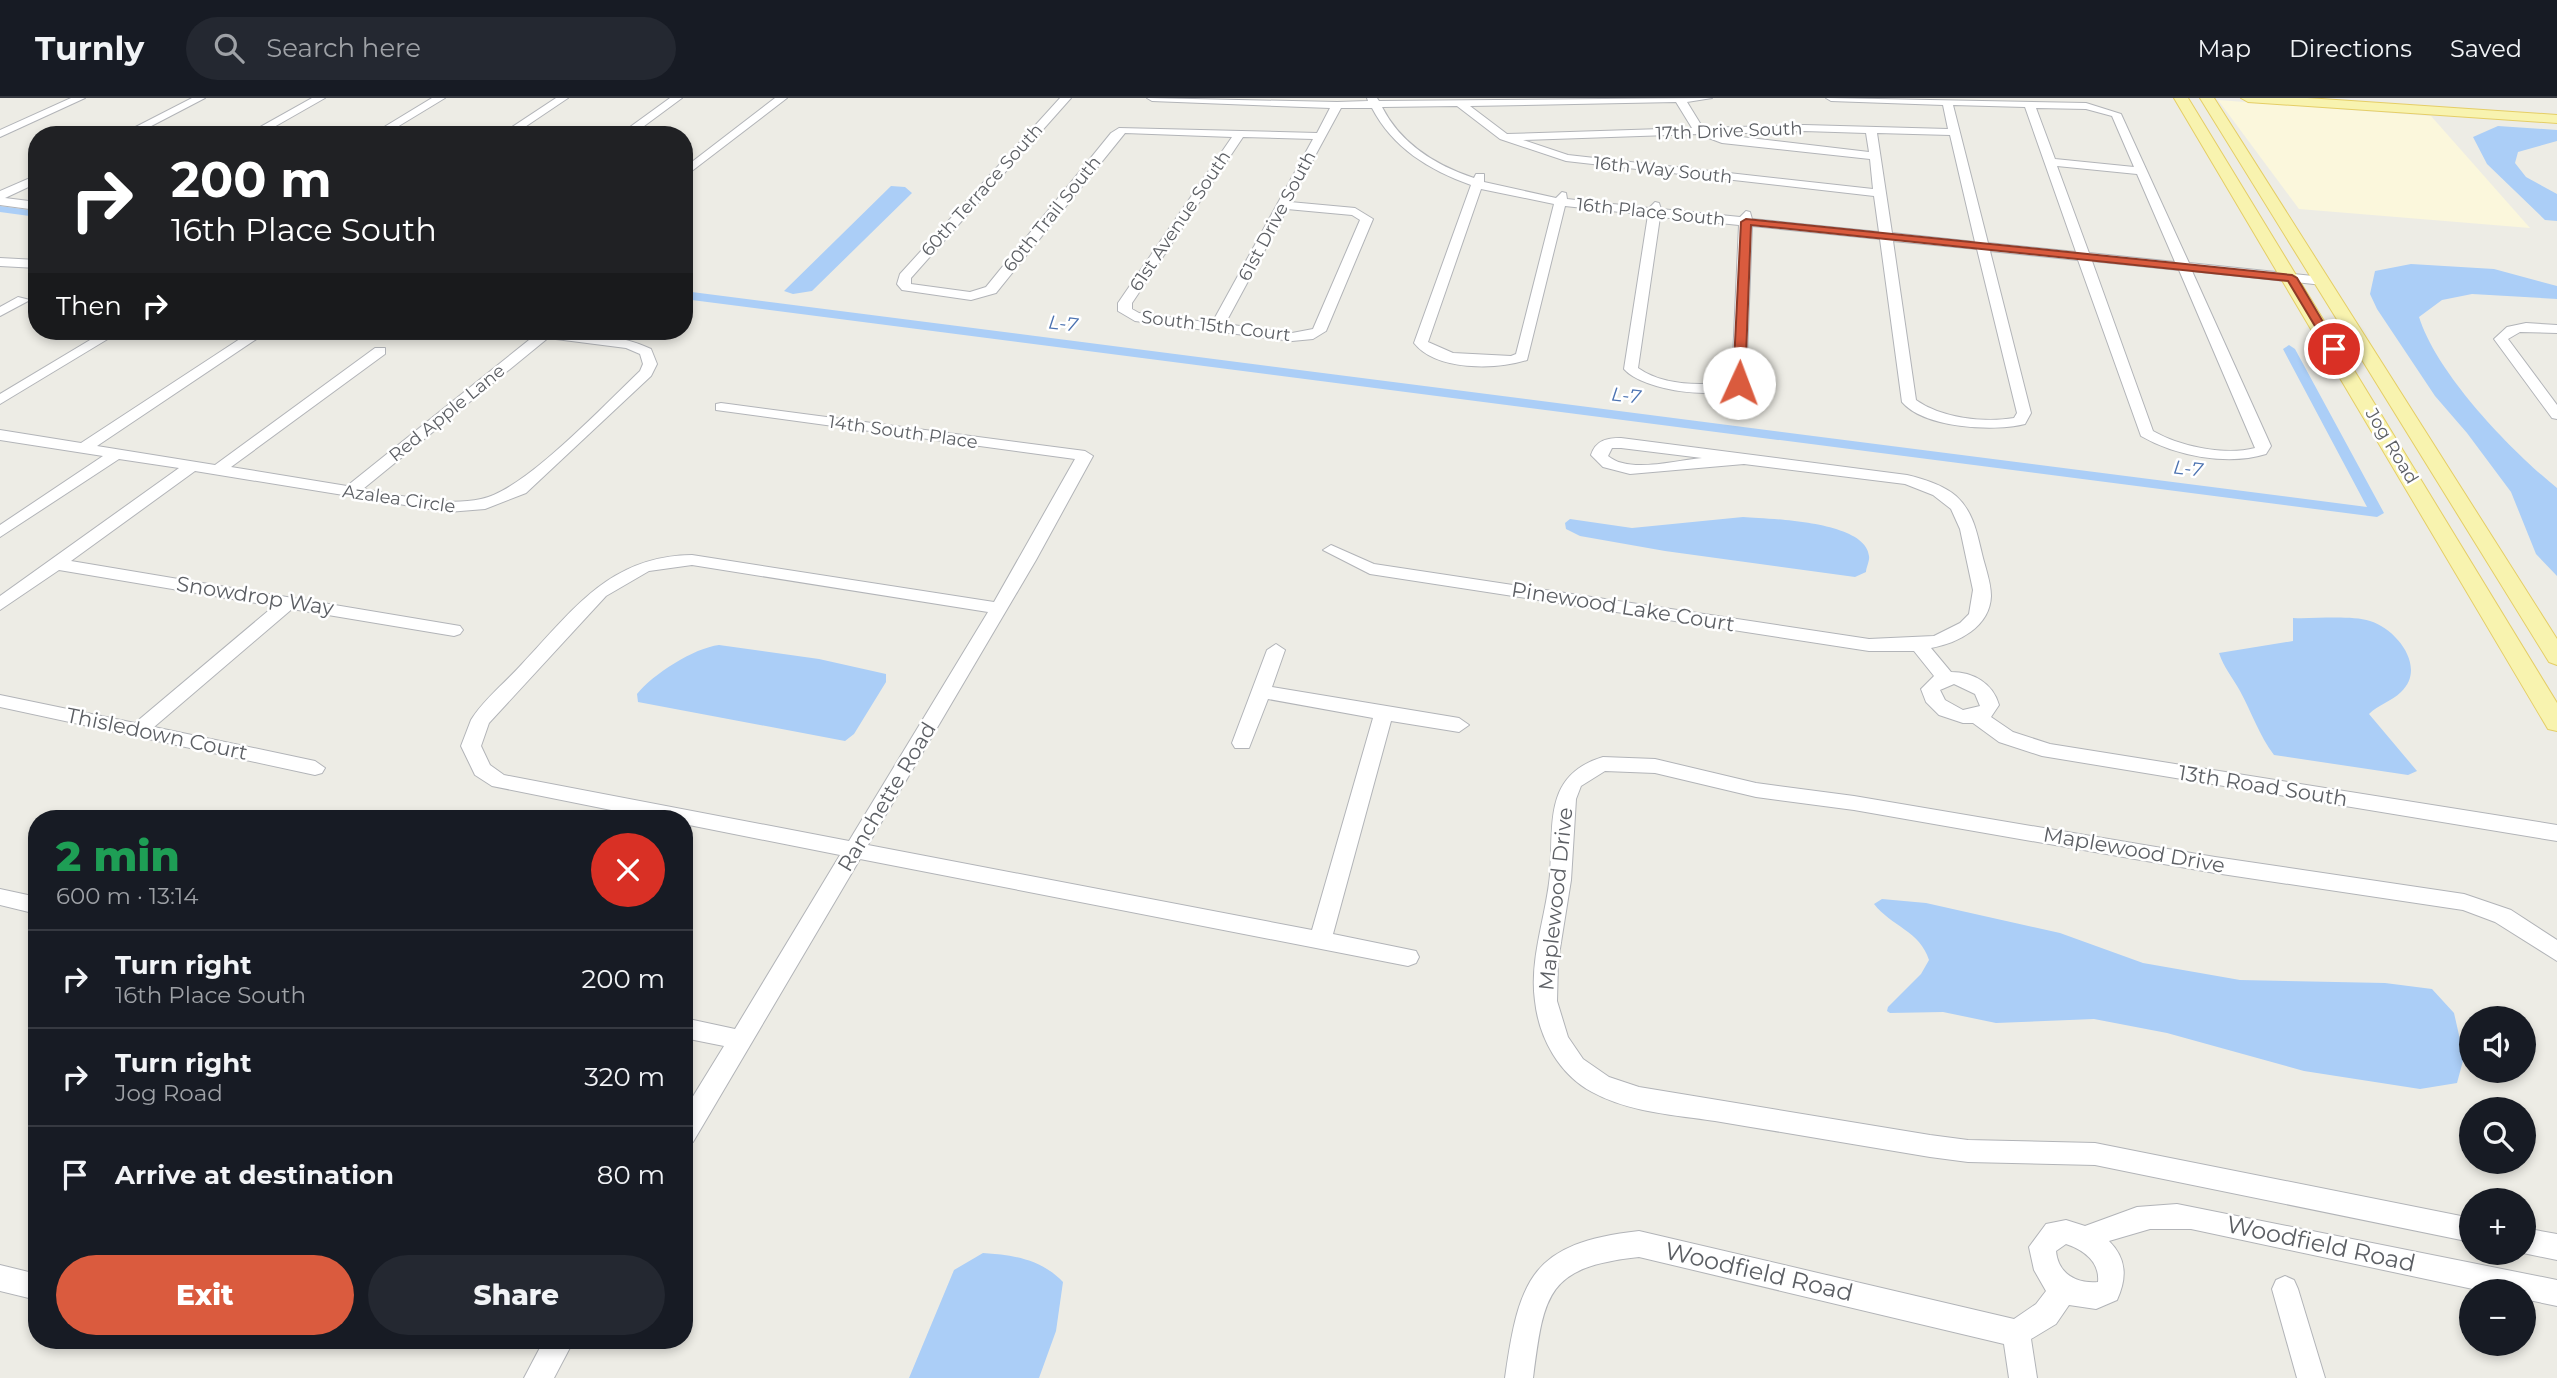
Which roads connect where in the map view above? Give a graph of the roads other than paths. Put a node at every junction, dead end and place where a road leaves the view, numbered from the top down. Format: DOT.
graph roads {
  1 [pos="80,98"];
  2 [pos="200,98"];
  3 [pos="320,98"];
  4 [pos="440,98"];
  5 [pos="563,98"];
  6 [pos="677,98"];
  7 [pos="782,98"];
  8 [pos="1066,98"];
  9 [pos="1152,98"];
  10 [pos="1707,98"];
  11 [pos="1831,98"];
  12 [pos="2181,98"];
  13 [pos="2207,98"];
  14 [pos="2248,98"];
  15 [pos="2372,98"];
  16 [pos="1680,99"];
  17 [pos="1947,101"];
  18 [pos="1379,102"];
  19 [pos="1462,105"];
  20 [pos="2030,105"];
  21 [pos="1338,106"];
  22 [pos="2557,111"];
  23 [pos="2557,119"];
  24 [pos="143,126"];
  25 [pos="268,126"];
  26 [pos="392,126"];
  27 [pos="519,126"];
  28 [pos="637,126"];
  29 [pos="1871,129"];
  30 [pos="1699,131"];
  31 [pos="1954,132"];
  32 [pos="1240,133"];
  33 [pos="0,134"];
  34 [pos="1321,136"];
  35 [pos="1504,137"];
  36 [pos="1874,156"];
  37 [pos="2050,162"];
  38 [pos="693,167"];
  39 [pos="2142,171"];
  40 [pos="1479,179"];
  41 [pos="28,182"];
  42 [pos="1879,193"];
  43 [pos="0,196"];
  44 [pos="1562,199"];
  45 [pos="0,201"];
  46 [pos="28,205"];
  47 [pos="1284,205"];
  48 [pos="1654,209"];
  49 [pos="1746,219"];
  50 [pos="1885,233"];
  51 [pos="1983,243"];
  52 [pos="2083,254"];
  53 [pos="0,262"];
  54 [pos="28,264"];
  55 [pos="2184,265"];
  56 [pos="2290,275"];
  57 [pos="2320,278"];
  58 [pos="979,295"];
  59 [pos="23,300"];
  60 [pos="1125,311"];
  61 [pos="0,313"];
  62 [pos="1217,327"];
  63 [pos="2557,330"];
  64 [pos="99,340"];
  65 [pos="248,340"];
  66 [pos="538,340"];
  67 [pos="595,340"];
  68 [pos="380,351"];
  69 [pos="0,400"];
  70 [pos="721,407"];
  71 [pos="2557,415"];
  72 [pos="0,435"];
  73 [pos="83,448"];
  74 [pos="116,454"];
  75 [pos="1085,456"];
  76 [pos="1744,459"];
  77 [pos="192,466"];
  78 [pos="218,470"];
  79 [pos="349,492"];
  80 [pos="0,532"];
  81 [pos="1331,550"];
  82 [pos="56,564"];
  83 [pos="290,601"];
  84 [pos="0,604"];
  85 [pos="998,608"];
  86 [pos="454,630"];
  87 [pos="1919,645"];
  88 [pos="1276,650"];
  89 [pos="2557,657"];
  90 [pos="1946,678"];
  91 [pos="1261,692"];
  92 [pos="0,701"];
  93 [pos="1384,713"];
  94 [pos="1977,716"];
  95 [pos="2557,723"];
  96 [pos="1459,725"];
  97 [pos="140,729"];
  98 [pos="1242,743"];
  99 [pos="315,768"];
  100 [pos="644,810"];
  101 [pos="693,820"];
  102 [pos="2557,834"];
  103 [pos="854,852"];
  104 [pos="0,897"];
  105 [pos="28,904"];
  106 [pos="1320,941"];
  107 [pos="2557,952"];
  108 [pos="1409,957"];
  109 [pos="693,1030"];
  110 [pos="741,1040"];
  111 [pos="693,1119"];
  112 [pos="2459,1228"];
  113 [pos="2087,1239"];
  114 [pos="2536,1243"];
  115 [pos="2557,1247"];
  116 [pos="0,1278"];
  117 [pos="28,1285"];
  118 [pos="2064,1289"];
  119 [pos="2285,1289"];
  120 [pos="2557,1293"];
  121 [pos="2016,1333"];
  122 [pos="555,1349"];
  123 [pos="538,1378"];
  124 [pos="1519,1378"];
  125 [pos="2023,1378"];
  126 [pos="2311,1378"];
  1 -- 33 [label="street"];
  2 -- 24 [label="street"];
  3 -- 25 [label="street"];
  4 -- 26 [label="street"];
  5 -- 27 [label="street"];
  6 -- 28 [label="street"];
  7 -- 38 [label="street"];
  8 -- 58 [label="street, 60th Terrace South"];
  9 -- 21 [label="street"];
  10 -- 16 [label="street"];
  11 -- 17 [label="street"];
  12 -- 56 [label="main road, Jog Road"];
  13 -- 57 [label="main road, Jog Road"];
  14 -- 23 [label="main road"];
  15 -- 22 [label="main road"];
  16 -- 19 [label="street"];
  16 -- 30 [label="street"];
  17 -- 20 [label="street"];
  17 -- 31 [label="street"];
  18 -- 19 [label="street"];
  18 -- 21 [label="street"];
  18 -- 40 [label="street, 16th Place South"];
  19 -- 35 [label="street, 16th Way South"];
  20 -- 37 [label="street"];
  20 -- 39 [label="street"];
  21 -- 34 [label="street, 61st Drive South"];
  29 -- 30 [label="street, 17th Drive South"];
  29 -- 31 [label="street, 17th Drive South"];
  29 -- 36 [label="street"];
  30 -- 35 [label="street, 17th Drive South"];
  30 -- 36 [label="street"];
  31 -- 51 [label="street"];
  32 -- 34 [label="street"];
  32 -- 58 [label="street, 60th Trail South"];
  32 -- 60 [label="street, 61st Avenue South"];
  34 -- 47 [label="street, 61st Drive South"];
  35 -- 42 [label="street, 16th Way South"];
  36 -- 42 [label="street"];
  37 -- 39 [label="street"];
  37 -- 52 [label="street"];
  39 -- 55 [label="street"];
  40 -- 44 [label="street, 16th Place South"];
  40 -- 44 [label="street"];
  41 -- 43 [label="street"];
  42 -- 50 [label="street"];
  44 -- 48 [label="street, 16th Place South"];
  45 -- 46 [label="street"];
  47 -- 62 [label="street, 61st Drive South"];
  47 -- 62 [label="street, South 15th Court"];
  48 -- 49 [label="street, 16th Place South"];
  48 -- 49 [label="street"];
  49 -- 50 [label="street, 16th Place South"];
  50 -- 51 [label="street, 16th Place South"];
  50 -- 51 [label="street"];
  51 -- 52 [label="street, 16th Place South"];
  52 -- 55 [label="street, 16th Place South"];
  52 -- 55 [label="street"];
  53 -- 54 [label="street"];
  55 -- 56 [label="street, 16th Place South"];
  56 -- 57 [label="street, 16th Place South"];
  56 -- 95 [label="main road, Jog Road"];
  57 -- 89 [label="main road, Jog Road"];
  59 -- 61 [label="street"];
  60 -- 62 [label="street, South 15th Court"];
  63 -- 71 [label="street"];
  64 -- 69 [label="street"];
  65 -- 73 [label="street"];
  66 -- 79 [label="street, Red Apple Lane"];
  67 -- 79 [label="street, Azalea Circle"];
  68 -- 78 [label="street"];
  70 -- 75 [label="street, 14th South Place"];
  72 -- 73 [label="street, Azalea Circle"];
  73 -- 74 [label="street, Azalea Circle"];
  74 -- 77 [label="street, Azalea Circle"];
  74 -- 80 [label="street"];
  75 -- 85 [label="street, Ranchette Road"];
  76 -- 76 [label="street, Pinewood Lake Court"];
  76 -- 87 [label="street, Pinewood Lake Court"];
  77 -- 78 [label="street, Azalea Circle"];
  77 -- 82 [label="street"];
  78 -- 79 [label="street, Azalea Circle"];
  81 -- 87 [label="street, Pinewood Lake Court"];
  82 -- 83 [label="street, Snowdrop Way"];
  82 -- 84 [label="street"];
  83 -- 86 [label="street, Snowdrop Way"];
  83 -- 97 [label="street"];
  85 -- 100 [label="street"];
  85 -- 103 [label="street, Ranchette Road"];
  87 -- 90 [label="street"];
  88 -- 91 [label="street"];
  90 -- 94 [label="street"];
  90 -- 94 [label="street"];
  91 -- 93 [label="street"];
  91 -- 98 [label="street"];
  92 -- 97 [label="street, Thisledown Court"];
  93 -- 96 [label="street"];
  93 -- 106 [label="street"];
  94 -- 102 [label="street, 13th Road South"];
  97 -- 99 [label="street, Thisledown Court"];
  101 -- 103 [label="street"];
  103 -- 106 [label="street"];
  103 -- 110 [label="street, Ranchette Road"];
  104 -- 105 [label="street"];
  106 -- 108 [label="street"];
  107 -- 112 [label="street, Maplewood Drive"];
  109 -- 110 [label="street"];
  110 -- 111 [label="street, Ranchette Road"];
  113 -- 118 [label="street"];
  113 -- 118 [label="street"];
  113 -- 120 [label="street, Woodfield Road"];
  114 -- 115 [label="street"];
  116 -- 117 [label="street"];
  118 -- 121 [label="street"];
  119 -- 126 [label="street"];
  121 -- 124 [label="street, Woodfield Road"];
  121 -- 125 [label="street"];
  122 -- 123 [label="street"];
}
